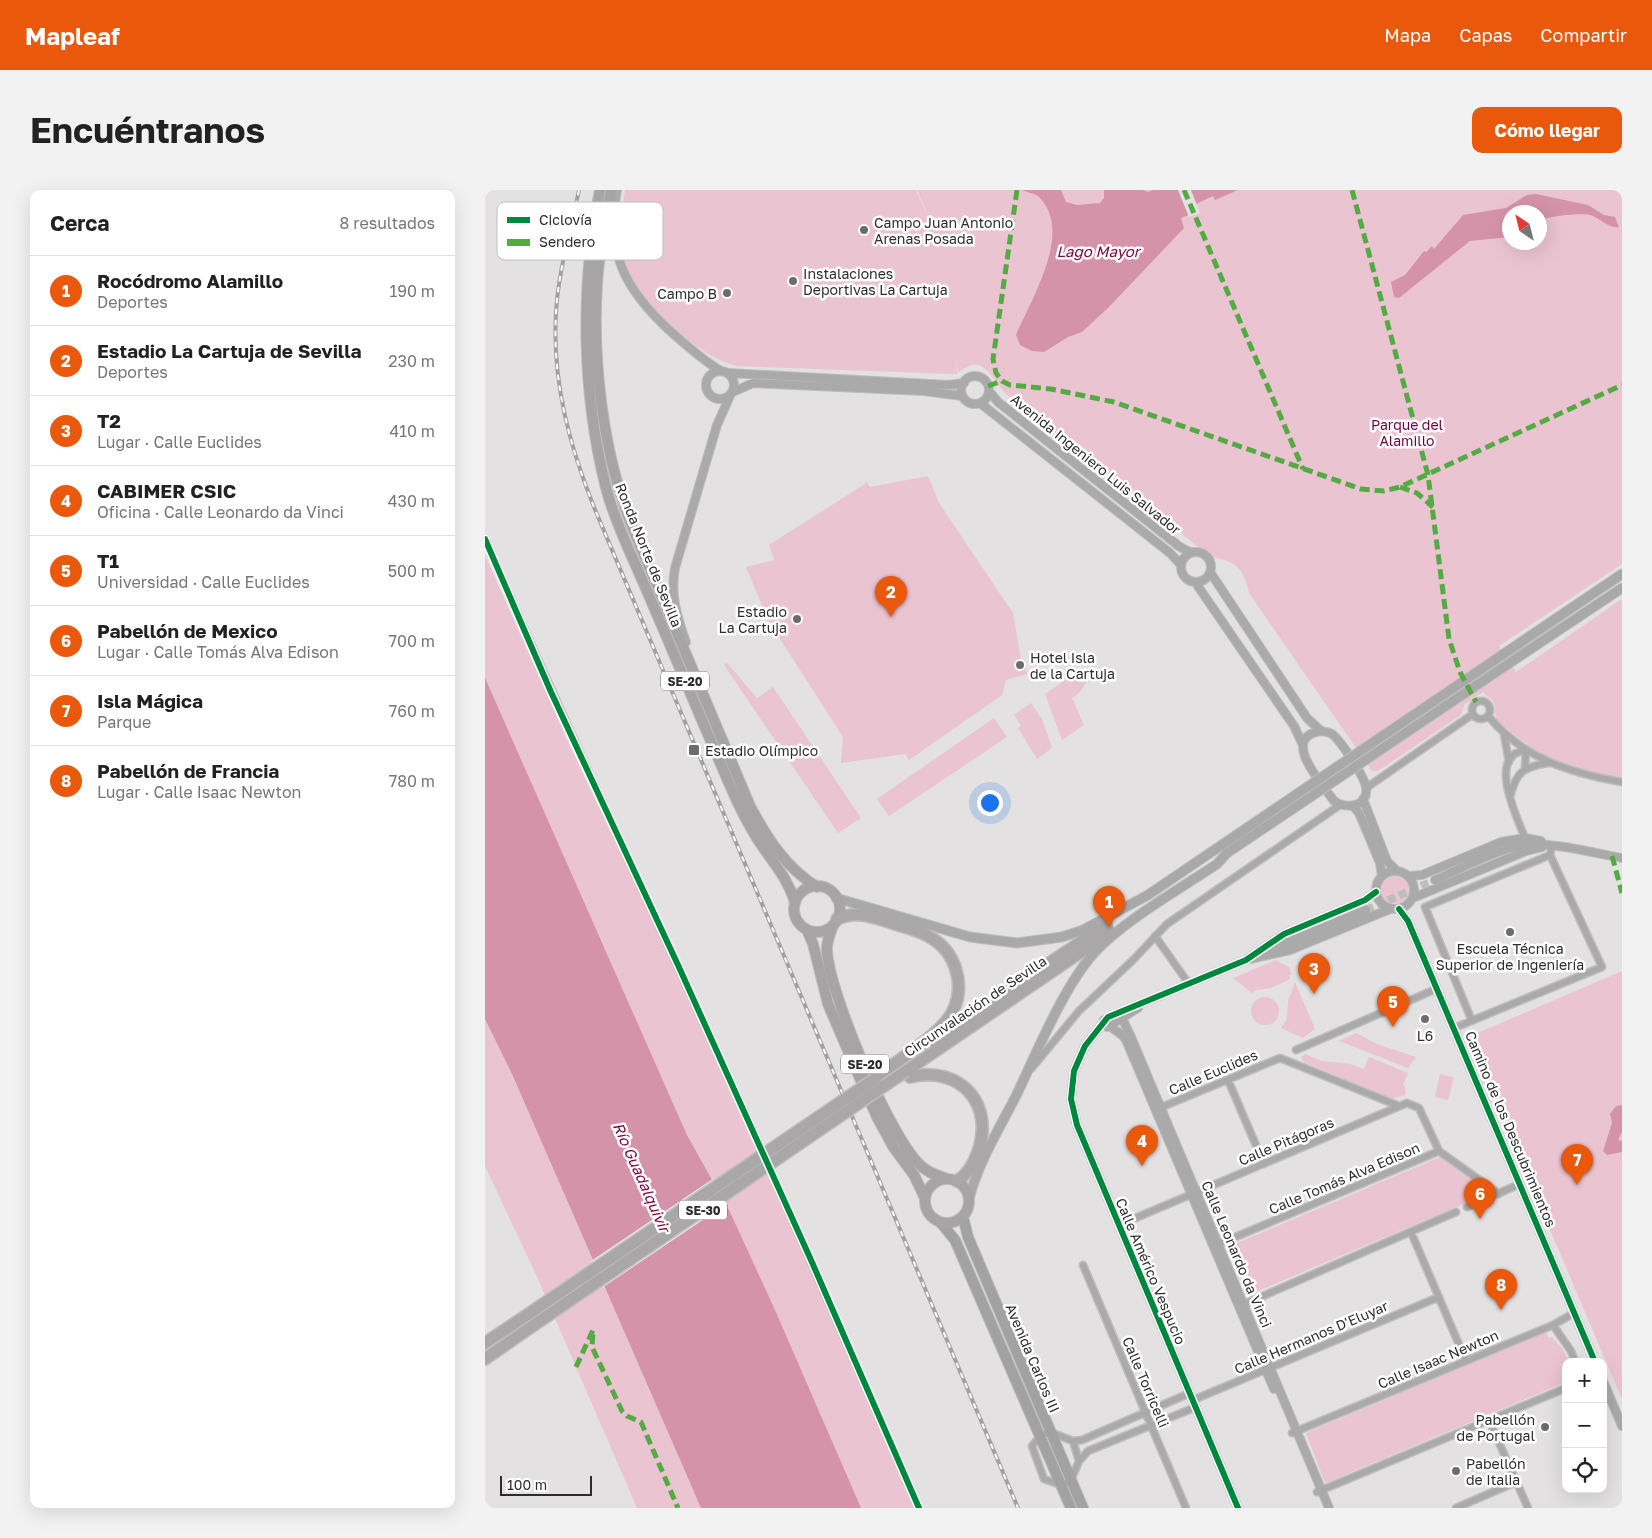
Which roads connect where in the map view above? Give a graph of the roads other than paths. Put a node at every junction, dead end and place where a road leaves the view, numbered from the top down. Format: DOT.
graph roads {
  1 [pos="589,260"];
  2 [pos="600,260"];
  3 [pos="619,260"];
  4 [pos="724,372"];
  5 [pos="964,383"];
  6 [pos="989,391"];
  7 [pos="732,394"];
  8 [pos="962,396"];
  9 [pos="980,403"];
  10 [pos="601,433"];
  11 [pos="603,448"];
  12 [pos="485,539"];
  13 [pos="1190,552"];
  14 [pos="1180,564"];
  15 [pos="1210,572"];
  16 [pos="1622,574"];
  17 [pos="1195,582"];
  18 [pos="1622,588"];
  19 [pos="703,696"];
  20 [pos="1473,714"];
  21 [pos="1488,716"];
  22 [pos="1321,731"];
  23 [pos="1504,734"];
  24 [pos="1303,745"];
  25 [pos="1526,750"];
  26 [pos="1509,762"];
  27 [pos="1548,763"];
  28 [pos="1507,770"];
  29 [pos="1523,771"];
  30 [pos="1622,782"];
  31 [pos="1367,788"];
  32 [pos="1510,798"];
  33 [pos="1363,799"];
  34 [pos="1340,806"];
  35 [pos="1353,806"];
  36 [pos="1525,838"];
  37 [pos="1549,846"];
  38 [pos="1550,855"];
  39 [pos="1622,858"];
  40 [pos="1397,871"];
  41 [pos="1382,876"];
  42 [pos="1409,876"];
  43 [pos="1435,880"];
  44 [pos="817,887"];
  45 [pos="1376,892"];
  46 [pos="836,898"];
  47 [pos="1413,898"];
  48 [pos="795,902"];
  49 [pos="1390,909"];
  50 [pos="1399,909"];
  51 [pos="1366,910"];
  52 [pos="835,922"];
  53 [pos="1108,928"];
  54 [pos="807,930"];
  55 [pos="1155,936"];
  56 [pos="1246,960"];
  57 [pos="1189,984"];
  58 [pos="1437,989"];
  59 [pos="1113,1019"];
  60 [pos="1472,1021"];
  61 [pos="1454,1028"];
  62 [pos="1296,1050"];
  63 [pos="903,1068"];
  64 [pos="1024,1078"];
  65 [pos="1228,1080"];
  66 [pos="1399,1106"];
  67 [pos="1159,1108"];
  68 [pos="1439,1151"];
  69 [pos="1264,1164"];
  70 [pos="952,1180"];
  71 [pos="1520,1184"];
  72 [pos="1194,1193"];
  73 [pos="1499,1194"];
  74 [pos="925,1196"];
  75 [pos="969,1199"];
  76 [pos="1467,1207"];
  77 [pos="1456,1212"];
  78 [pos="963,1217"];
  79 [pos="941,1223"];
  80 [pos="1119,1225"];
  81 [pos="1411,1232"];
  82 [pos="1216,1245"];
  83 [pos="1083,1265"];
  84 [pos="1439,1297"];
  85 [pos="1241,1305"];
  86 [pos="1574,1313"];
  87 [pos="1553,1325"];
  88 [pos="485,1343"];
  89 [pos="1574,1358"];
  90 [pos="1593,1358"];
  91 [pos="485,1359"];
  92 [pos="1466,1361"];
  93 [pos="1268,1368"];
  94 [pos="1562,1390"];
  95 [pos="1607,1390"];
  96 [pos="1193,1400"];
  97 [pos="1146,1412"];
  98 [pos="1489,1420"];
  99 [pos="1151,1425"];
  100 [pos="1622,1426"];
  101 [pos="1295,1432"];
  102 [pos="1045,1434"];
  103 [pos="1073,1440"];
  104 [pos="1079,1461"];
  105 [pos="1066,1482"];
  106 [pos="1516,1482"];
  107 [pos="1320,1491"];
  108 [pos="919,1508"];
  109 [pos="1071,1508"];
  110 [pos="1083,1508"];
  111 [pos="1186,1508"];
  112 [pos="1238,1508"];
  113 [pos="1324,1508"];
  114 [pos="1329,1508"];
  115 [pos="1456,1508"];
  116 [pos="1528,1508"];
  1 -- 10 [label="highway, Ronda Norte de Sevilla / SE-20"];
  2 -- 10 [label="highway, Ronda Norte de Sevilla / SE-20"];
  3 -- 4 [label="street"];
  4 -- 5 [label="street"];
  4 -- 7 [label="street"];
  4 -- 7 [label="street"];
  5 -- 6 [label="street"];
  5 -- 8 [label="street"];
  6 -- 9 [label="street"];
  6 -- 13 [label="street, Avenida Ingeniero Luis Salvador"];
  7 -- 8 [label="street"];
  7 -- 19 [label="street"];
  8 -- 9 [label="street"];
  9 -- 14 [label="street, Avenida Ingeniero Luis Salvador"];
  10 -- 11 [label="highway, Ronda Norte de Sevilla / SE-20"];
  11 -- 19 [label="highway, Ronda Norte de Sevilla / SE-20"];
  11 -- 48 [label="highway, Ronda Norte de Sevilla / SE-20"];
  12 -- 108 [label="street"];
  13 -- 14 [label="street"];
  13 -- 15 [label="street"];
  14 -- 17 [label="street"];
  15 -- 17 [label="street"];
  15 -- 22 [label="street"];
  16 -- 53 [label="main road, bridge"];
  17 -- 24 [label="street"];
  18 -- 53 [label="main road, bridge"];
  19 -- 44 [label="highway, Ronda Norte de Sevilla / SE-20"];
  20 -- 21 [label="street"];
  20 -- 21 [label="street"];
  20 -- 31 [label="street"];
  21 -- 23 [label="street"];
  22 -- 24 [label="street"];
  22 -- 31 [label="street"];
  23 -- 25 [label="street"];
  23 -- 26 [label="street"];
  24 -- 34 [label="street"];
  25 -- 26 [label="street"];
  25 -- 27 [label="street"];
  25 -- 29 [label="street"];
  26 -- 28 [label="street"];
  27 -- 29 [label="street"];
  27 -- 30 [label="street"];
  28 -- 29 [label="street"];
  28 -- 32 [label="street"];
  29 -- 32 [label="street"];
  31 -- 33 [label="street"];
  32 -- 36 [label="street"];
  33 -- 35 [label="street"];
  33 -- 40 [label="street"];
  34 -- 35 [label="street"];
  34 -- 55 [label="street"];
  35 -- 41 [label="street"];
  36 -- 37 [label="street"];
  36 -- 42 [label="street"];
  37 -- 38 [label="street"];
  37 -- 39 [label="street"];
  37 -- 43 [label="street"];
  37 -- 47 [label="street"];
  38 -- 60 [label="street"];
  38 -- 60 [label="street"];
  40 -- 41 [label="street"];
  40 -- 42 [label="street"];
  41 -- 45 [label="street"];
  42 -- 47 [label="street"];
  44 -- 46 [label="highway, Ronda Norte de Sevilla / SE-20"];
  44 -- 48 [label="highway"];
  45 -- 49 [label="street"];
  45 -- 56 [label="street, Calle Américo Vespucio"];
  46 -- 52 [label="highway, SE-20"];
  46 -- 53 [label="main road"];
  47 -- 50 [label="street"];
  48 -- 54 [label="highway, Ronda Norte de Sevilla / SE-20"];
  49 -- 50 [label="street"];
  49 -- 56 [label="street, Calle Américo Vespucio"];
  50 -- 58 [label="street, Camino de los Descubrimientos"];
  51 -- 56 [label="street"];
  52 -- 54 [label="highway"];
  52 -- 63 [label="highway"];
  52 -- 70 [label="highway, SE-20"];
  53 -- 63 [label="highway, Circunvalación de Sevilla / SE-30"];
  53 -- 64 [label="main road"];
  54 -- 74 [label="highway, Ronda Norte de Sevilla / SE-20"];
  55 -- 57 [label="street"];
  55 -- 64 [label="street"];
  56 -- 57 [label="street, Calle Américo Vespucio"];
  57 -- 59 [label="street, Calle Américo Vespucio"];
  58 -- 61 [label="street, Camino de los Descubrimientos"];
  58 -- 62 [label="street"];
  59 -- 67 [label="street, Calle Leonardo da Vinci"];
  59 -- 67 [label="street, Calle Leonardo da Vinci"];
  59 -- 80 [label="street, Calle Américo Vespucio"];
  60 -- 61 [label="street"];
  61 -- 71 [label="street, Camino de los Descubrimientos"];
  63 -- 70 [label="highway"];
  63 -- 88 [label="highway, Circunvalación de Sevilla / SE-30, bridge"];
  63 -- 91 [label="highway, SE-30, bridge"];
  64 -- 75 [label="main road"];
  65 -- 66 [label="street, Calle Euclides"];
  65 -- 67 [label="street, Calle Euclides"];
  65 -- 69 [label="street"];
  66 -- 68 [label="street"];
  66 -- 69 [label="street, Calle Pitágoras"];
  67 -- 72 [label="street, Calle Leonardo da Vinci"];
  68 -- 73 [label="street, Calle Tomás Alva Edison"];
  68 -- 82 [label="street, Calle Tomás Alva Edison"];
  69 -- 72 [label="street, Calle Pitágoras"];
  70 -- 74 [label="highway"];
  70 -- 75 [label="highway"];
  71 -- 73 [label="street"];
  71 -- 86 [label="street, Camino de los Descubrimientos"];
  72 -- 80 [label="street, Calle Pitágoras"];
  72 -- 82 [label="street, Calle Leonardo da Vinci"];
  73 -- 76 [label="street"];
  74 -- 79 [label="highway, Ronda Norte de Sevilla / SE-20"];
  75 -- 78 [label="highway"];
  77 -- 81 [label="street"];
  78 -- 79 [label="highway"];
  78 -- 102 [label="main road, Avenida Carlos III"];
  79 -- 102 [label="main road, Avenida Carlos III"];
  80 -- 96 [label="street, Calle Américo Vespucio"];
  81 -- 84 [label="street"];
  81 -- 85 [label="street"];
  82 -- 85 [label="street, Calle Leonardo da Vinci"];
  83 -- 97 [label="street, Calle Torricelli"];
  84 -- 92 [label="street"];
  84 -- 93 [label="street, Calle Hermanos D'Eluyar"];
  85 -- 93 [label="street, Calle Leonardo da Vinci"];
  86 -- 87 [label="street, Calle Isaac Newton"];
  86 -- 90 [label="street, Camino de los Descubrimientos"];
  87 -- 89 [label="street"];
  87 -- 92 [label="street, Calle Isaac Newton"];
  92 -- 101 [label="street, Calle Isaac Newton"];
  93 -- 96 [label="street, Calle Hermanos D'Eluyar"];
  93 -- 101 [label="street, Calle Leonardo da Vinci"];
  94 -- 98 [label="street"];
  95 -- 100 [label="street"];
  96 -- 97 [label="street"];
  96 -- 99 [label="street"];
  96 -- 112 [label="street, Calle Américo Vespucio"];
  97 -- 99 [label="street, Calle Torricelli"];
  97 -- 103 [label="street"];
  98 -- 106 [label="street"];
  98 -- 107 [label="street"];
  99 -- 104 [label="street"];
  99 -- 111 [label="street, Calle Torricelli"];
  101 -- 107 [label="street, Calle Leonardo da Vinci"];
  102 -- 103 [label="street"];
  102 -- 105 [label="main road, Avenida Carlos III"];
  103 -- 104 [label="street"];
  104 -- 105 [label="street"];
  105 -- 109 [label="main road, Avenida Carlos III"];
  105 -- 110 [label="main road, Avenida Carlos III"];
  106 -- 115 [label="street"];
  106 -- 116 [label="street"];
  107 -- 113 [label="street, Calle Leonardo da Vinci"];
  107 -- 114 [label="street, Calle Leonardo da Vinci"];
}
